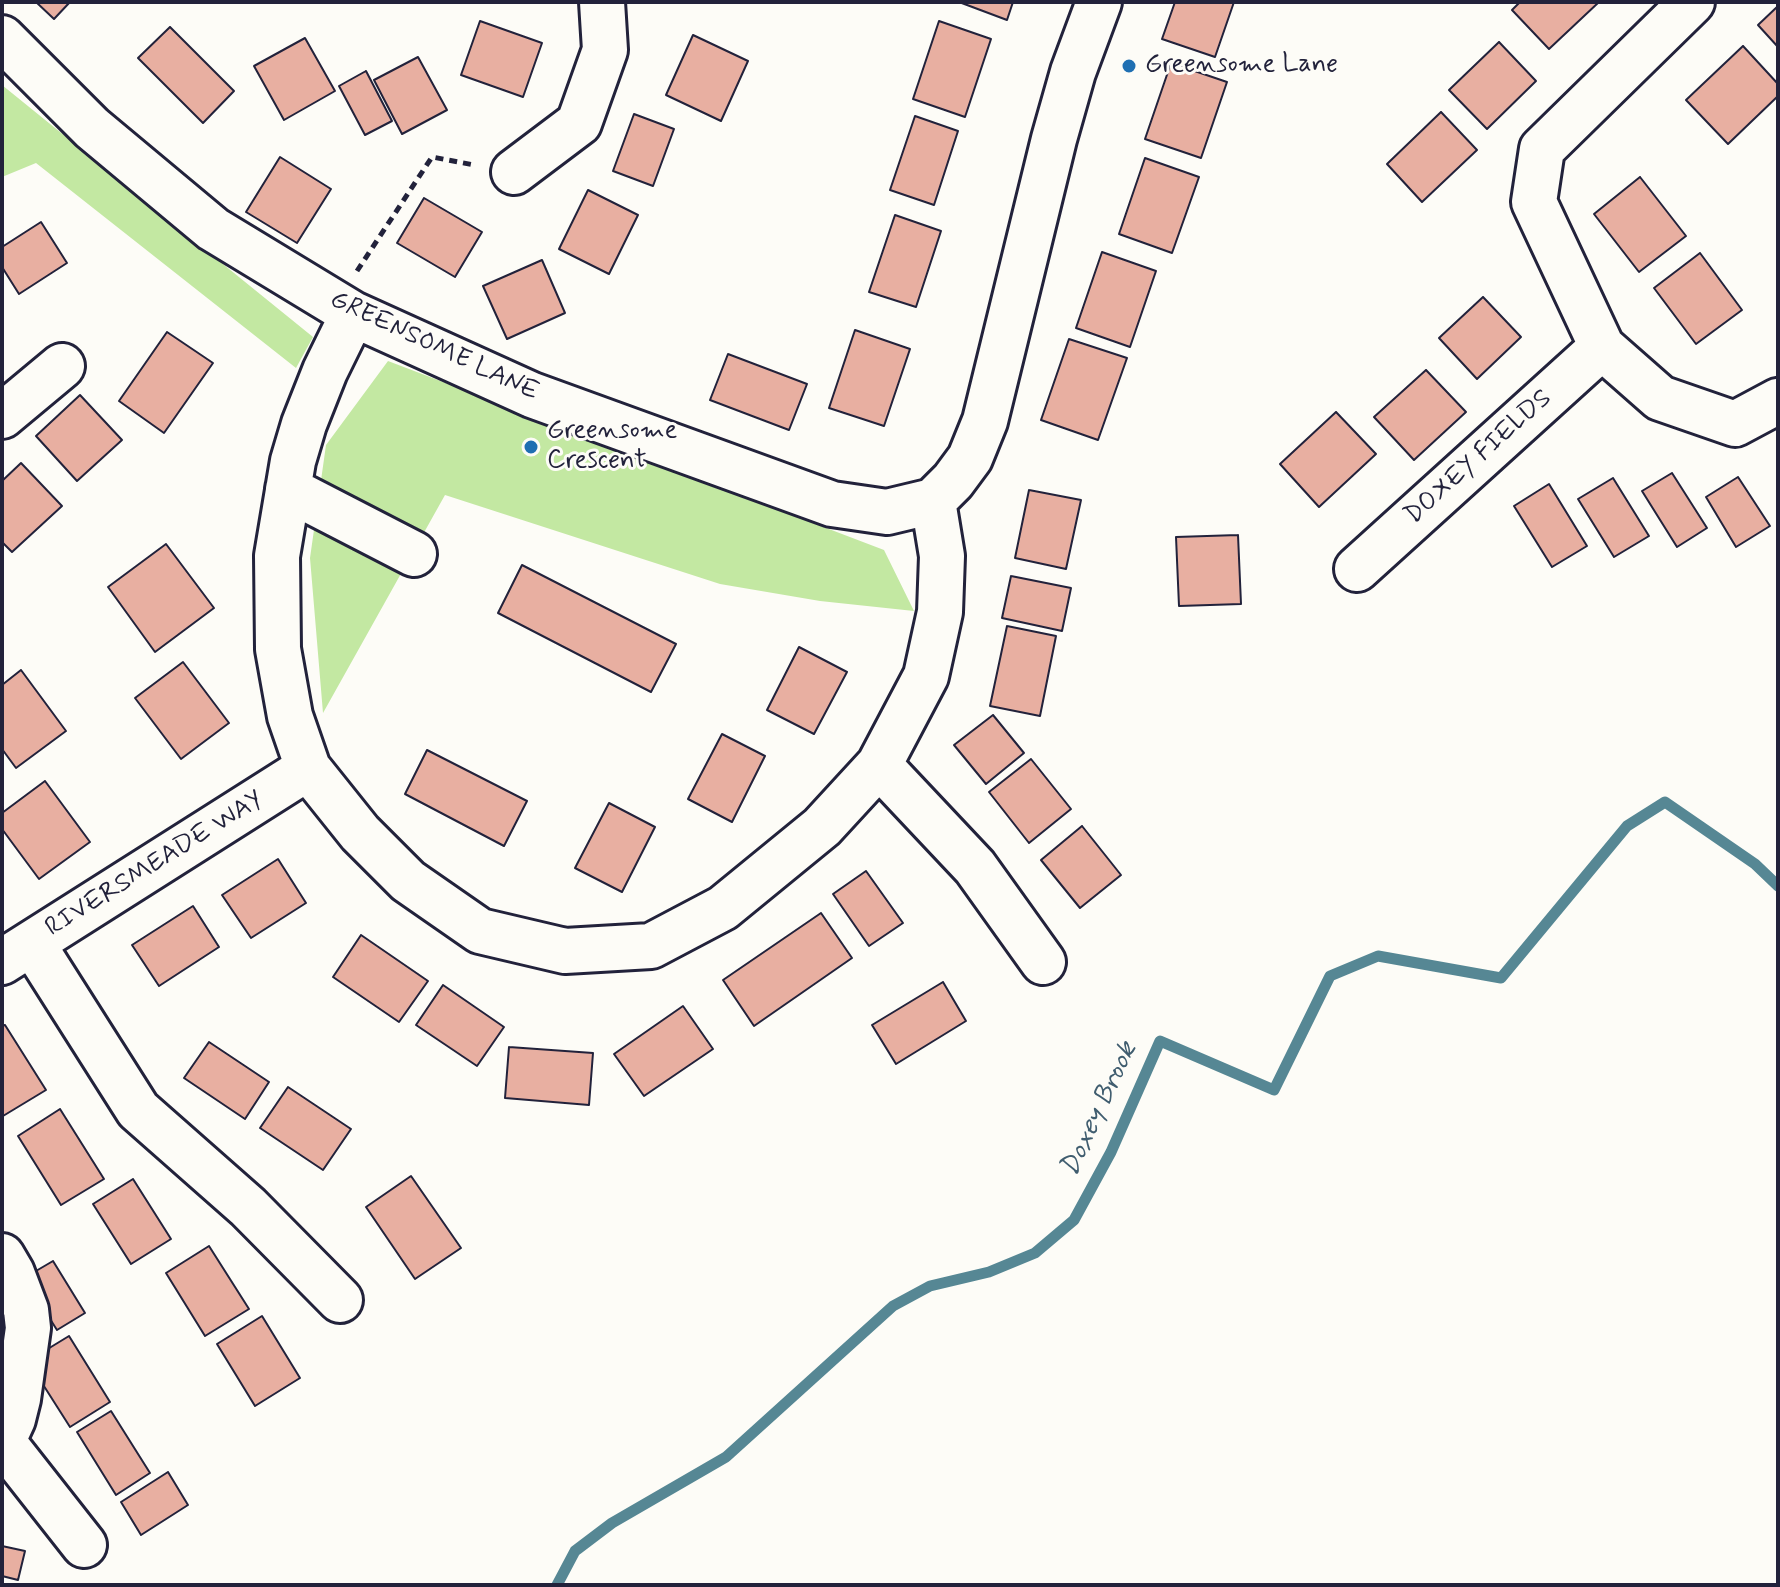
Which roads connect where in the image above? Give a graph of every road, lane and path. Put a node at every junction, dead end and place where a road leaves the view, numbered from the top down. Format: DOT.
graph roads {
  1 [pos="602,2"];
  2 [pos="1099,2"];
  3 [pos="1692,2"];
  4 [pos="2,38"];
  5 [pos="514,172"];
  6 [pos="353,314"];
  7 [pos="1602,347"];
  8 [pos="62,366"];
  9 [pos="1778,401"];
  10 [pos="2,416"];
  11 [pos="288,489"];
  12 [pos="933,501"];
  13 [pos="414,554"];
  14 [pos="1357,569"];
  15 [pos="879,765"];
  16 [pos="308,768"];
  17 [pos="11,953"];
  18 [pos="1043,962"];
  19 [pos="2,1256"];
  20 [pos="340,1300"];
  21 [pos="6,1435"];
  22 [pos="84,1545"];
  1 -- 5 [label="street"];
  2 -- 12 [label="street"];
  3 -- 7 [label="street"];
  4 -- 6 [label="street, GREENSOME LANE"];
  5 -- 6 [label="path"];
  6 -- 11 [label="street"];
  6 -- 12 [label="street, GREENSOME LANE"];
  7 -- 9 [label="street"];
  7 -- 14 [label="street, DOXEY FIELDS"];
  8 -- 10 [label="street"];
  11 -- 13 [label="street"];
  11 -- 16 [label="street"];
  12 -- 15 [label="street"];
  15 -- 16 [label="street"];
  15 -- 18 [label="street"];
  16 -- 17 [label="street, RIVERSMEADE WAY"];
  17 -- 20 [label="street"];
  19 -- 21 [label="street"];
  21 -- 22 [label="street"];
}
